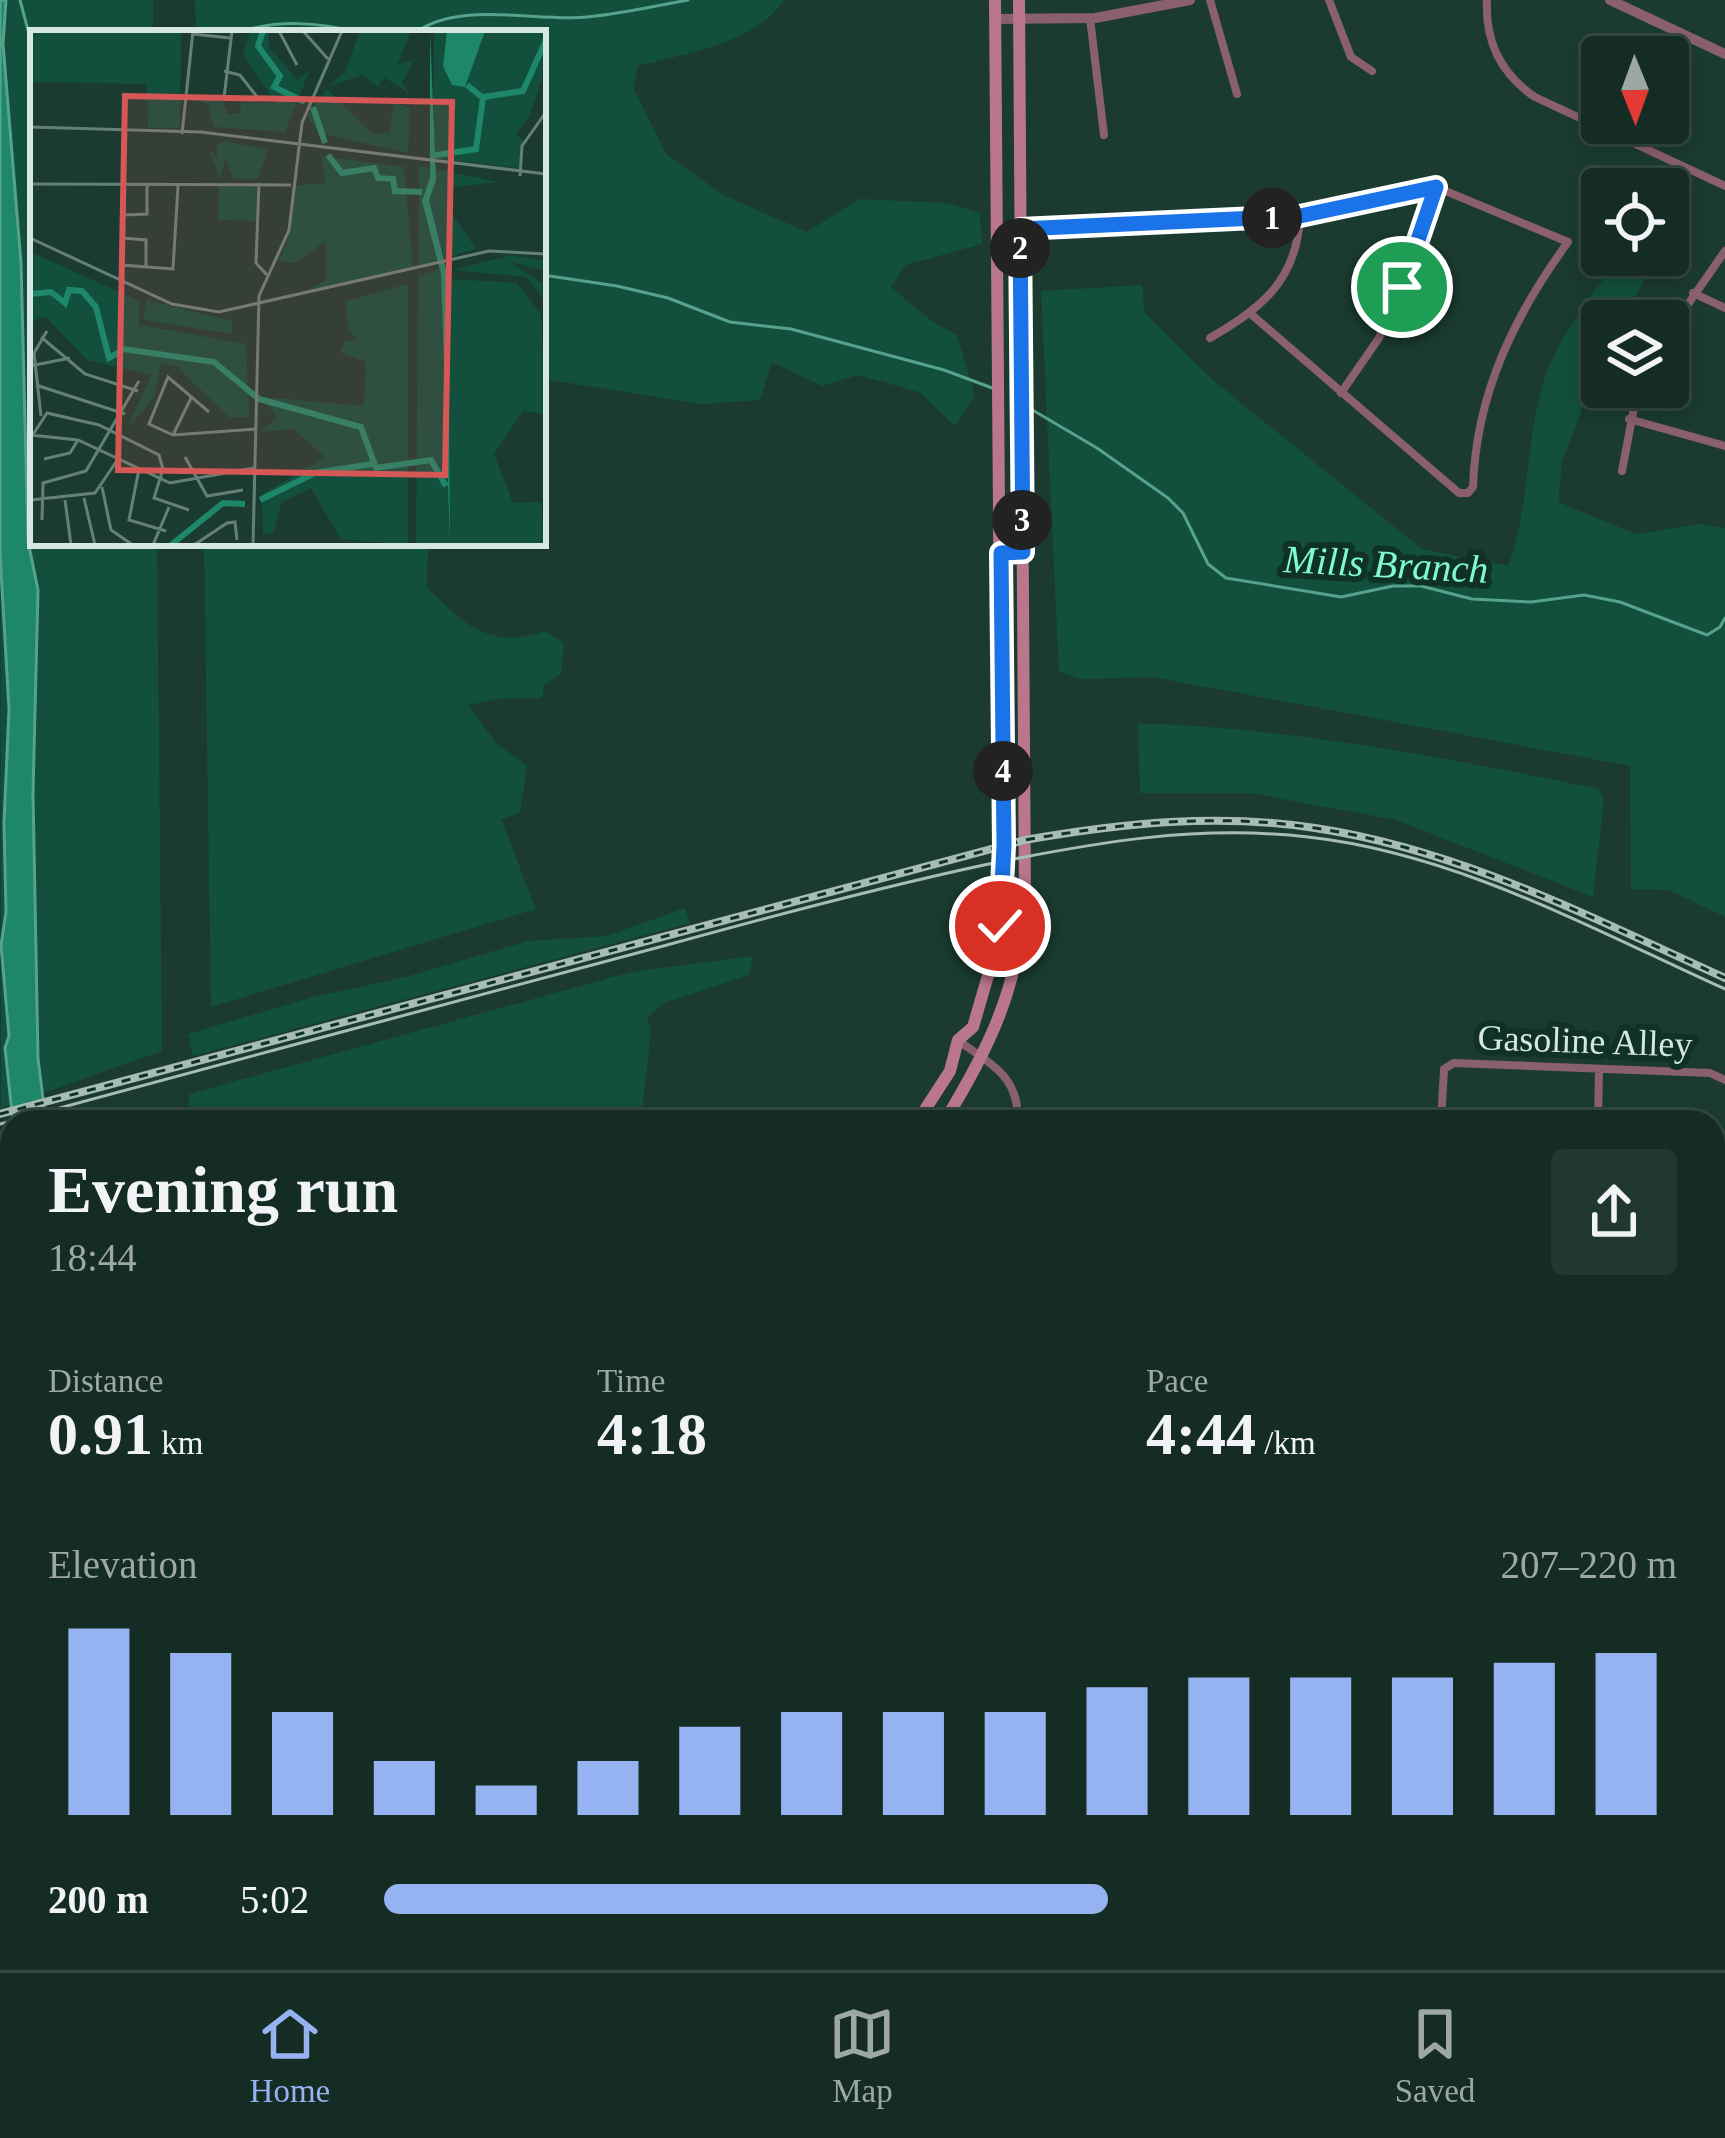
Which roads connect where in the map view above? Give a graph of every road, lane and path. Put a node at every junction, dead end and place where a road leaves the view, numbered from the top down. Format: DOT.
graph roads {
  1 [pos="995,0"];
  2 [pos="1018,0"];
  3 [pos="1190,0"];
  4 [pos="1210,0"];
  5 [pos="1329,0"];
  6 [pos="1487,0"];
  7 [pos="1615,1"];
  8 [pos="1090,18"];
  9 [pos="995,19"];
  10 [pos="1018,19"];
  11 [pos="1725,53"];
  12 [pos="1372,71"];
  13 [pos="1238,94"];
  14 [pos="1104,135"];
  15 [pos="1725,186"];
  16 [pos="1436,187"];
  17 [pos="1300,216"];
  18 [pos="1020,229"];
  19 [pos="998,230"];
  20 [pos="1725,251"];
  21 [pos="1693,293"];
  22 [pos="1689,300"];
  23 [pos="1725,308"];
  24 [pos="1252,314"];
  25 [pos="1210,338"];
  26 [pos="1341,393"];
  27 [pos="1632,408"];
  28 [pos="1629,419"];
  29 [pos="1725,446"];
  30 [pos="1622,471"];
  31 [pos="1023,552"];
  32 [pos="1001,553"];
  33 [pos="1026,731"];
  34 [pos="1003,732"];
  35 [pos="1018,953"];
  36 [pos="994,955"];
  37 [pos="958,1040"];
  38 [pos="983,1058"];
  39 [pos="1599,1070"];
  40 [pos="1725,1080"];
  41 [pos="925,1110"];
  42 [pos="951,1110"];
  43 [pos="1017,1110"];
  44 [pos="1442,1110"];
  45 [pos="1598,1110"];
  46 [pos="1725,1455"];
  47 [pos="1725,1500"];
  1 -- 9 [label="main road"];
  2 -- 10 [label="main road"];
  3 -- 8 [label="street"];
  4 -- 13 [label="street"];
  5 -- 12 [label="street"];
  6 -- 15 [label="street"];
  7 -- 11 [label="street"];
  8 -- 10 [label="street"];
  8 -- 14 [label="street"];
  9 -- 10 [label="street"];
  9 -- 19 [label="main road"];
  10 -- 18 [label="main road"];
  16 -- 17 [label="street"];
  16 -- 26 [label="street"];
  16 -- 26 [label="street"];
  17 -- 18 [label="street"];
  17 -- 24 [label="street"];
  18 -- 19 [label="street"];
  18 -- 31 [label="main road"];
  19 -- 32 [label="main road"];
  20 -- 21 [label="street"];
  21 -- 22 [label="street"];
  21 -- 23 [label="street"];
  24 -- 25 [label="street"];
  24 -- 26 [label="street"];
  27 -- 28 [label="street"];
  28 -- 29 [label="street"];
  28 -- 30 [label="street"];
  31 -- 32 [label="main road"];
  31 -- 33 [label="main road"];
  32 -- 34 [label="main road"];
  33 -- 34 [label="main road"];
  33 -- 35 [label="main road"];
  34 -- 36 [label="main road"];
  35 -- 36 [label="main road"];
  35 -- 38 [label="main road"];
  36 -- 37 [label="main road"];
  37 -- 38 [label="street"];
  37 -- 41 [label="main road"];
  38 -- 42 [label="main road"];
  38 -- 43 [label="street"];
  39 -- 40 [label="street, Gasoline Alley"];
  39 -- 44 [label="street, Gasoline Alley"];
  39 -- 45 [label="street"];
  46 -- 47 [label="street"];
}
